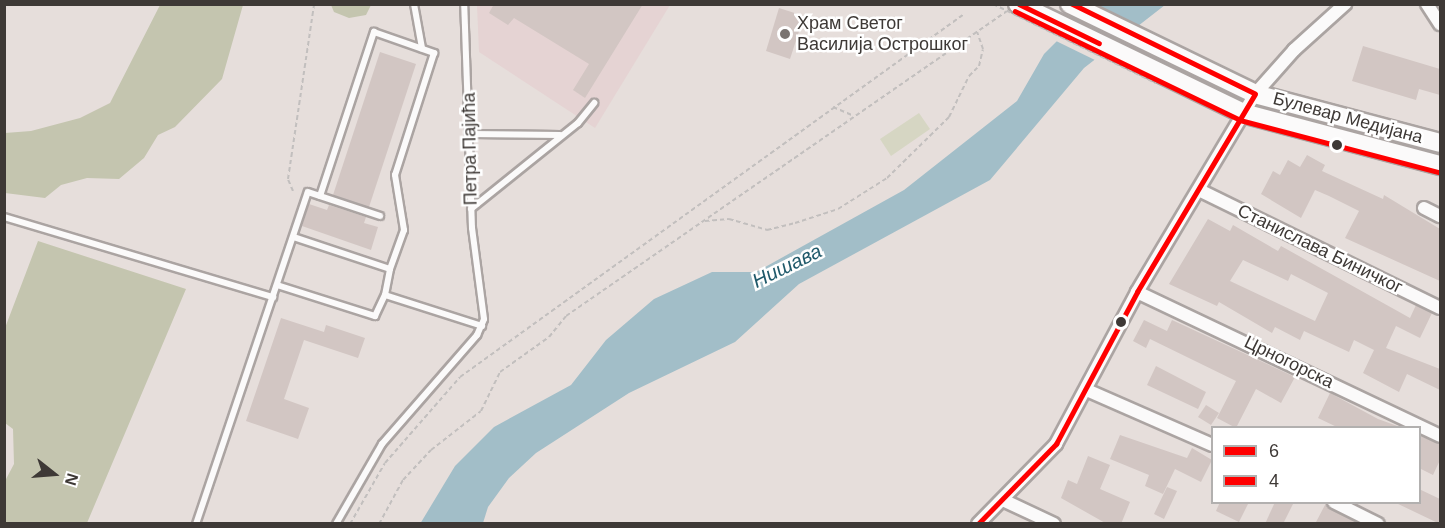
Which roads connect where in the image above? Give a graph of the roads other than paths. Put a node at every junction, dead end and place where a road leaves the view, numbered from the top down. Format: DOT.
graph roads {
  1 [pos="414,4"];
  2 [pos="464,4"];
  3 [pos="1017,4"];
  4 [pos="1070,4"];
  5 [pos="1345,4"];
  6 [pos="1427,4"];
  7 [pos="1440,24"];
  8 [pos="422,48"];
  9 [pos="1255,94"];
  10 [pos="594,103"];
  11 [pos="1243,113"];
  12 [pos="471,135"];
  13 [pos="561,135"];
  14 [pos="1440,142"];
  15 [pos="1440,165"];
  16 [pos="1198,190"];
  17 [pos="320,196"];
  18 [pos="1424,208"];
  19 [pos="471,209"];
  20 [pos="380,216"];
  21 [pos="1440,216"];
  22 [pos="4,217"];
  23 [pos="293,237"];
  24 [pos="390,269"];
  25 [pos="277,285"];
  26 [pos="1137,292"];
  27 [pos="385,294"];
  28 [pos="273,297"];
  29 [pos="1440,308"];
  30 [pos="482,326"];
  31 [pos="1089,390"];
  32 [pos="1419,426"];
  33 [pos="1421,427"];
  34 [pos="1440,436"];
  35 [pos="1211,445"];
  36 [pos="1005,501"];
  37 [pos="1338,504"];
  38 [pos="196,524"];
  39 [pos="336,524"];
  40 [pos="978,524"];
  41 [pos="1054,524"];
  42 [pos="1378,524"];
  1 -- 8 [label="lane"];
  2 -- 12 [label="lane, Петра Пајића"];
  3 -- 11 [label="main road, Булевар Медијана"];
  4 -- 9 [label="main road, Булевар Медијана"];
  5 -- 9 [label="street, Булевар Медијана"];
  6 -- 7 [label="street"];
  8 -- 17 [label="lane"];
  8 -- 24 [label="lane"];
  9 -- 11 [label="street"];
  9 -- 14 [label="main road, Булевар Медијана"];
  10 -- 13 [label="lane"];
  11 -- 15 [label="main road, Булевар Медијана"];
  11 -- 16 [label="street"];
  12 -- 13 [label="lane"];
  12 -- 19 [label="lane, Петра Пајића"];
  13 -- 19 [label="lane"];
  16 -- 26 [label="street"];
  16 -- 29 [label="street, Станислава Биничког"];
  17 -- 20 [label="lane"];
  17 -- 23 [label="lane"];
  18 -- 21 [label="street"];
  19 -- 30 [label="lane, Петра Пајића"];
  22 -- 28 [label="lane"];
  23 -- 24 [label="lane"];
  23 -- 25 [label="lane"];
  24 -- 27 [label="lane"];
  25 -- 27 [label="lane"];
  25 -- 28 [label="lane"];
  26 -- 31 [label="street"];
  26 -- 32 [label="street, Црногорска"];
  27 -- 30 [label="lane"];
  28 -- 38 [label="lane"];
  30 -- 39 [label="lane"];
  31 -- 35 [label="street"];
  31 -- 36 [label="street"];
  33 -- 34 [label="street, Црногорска"];
  36 -- 40 [label="street"];
  36 -- 41 [label="street"];
  37 -- 42 [label="street"];
}
